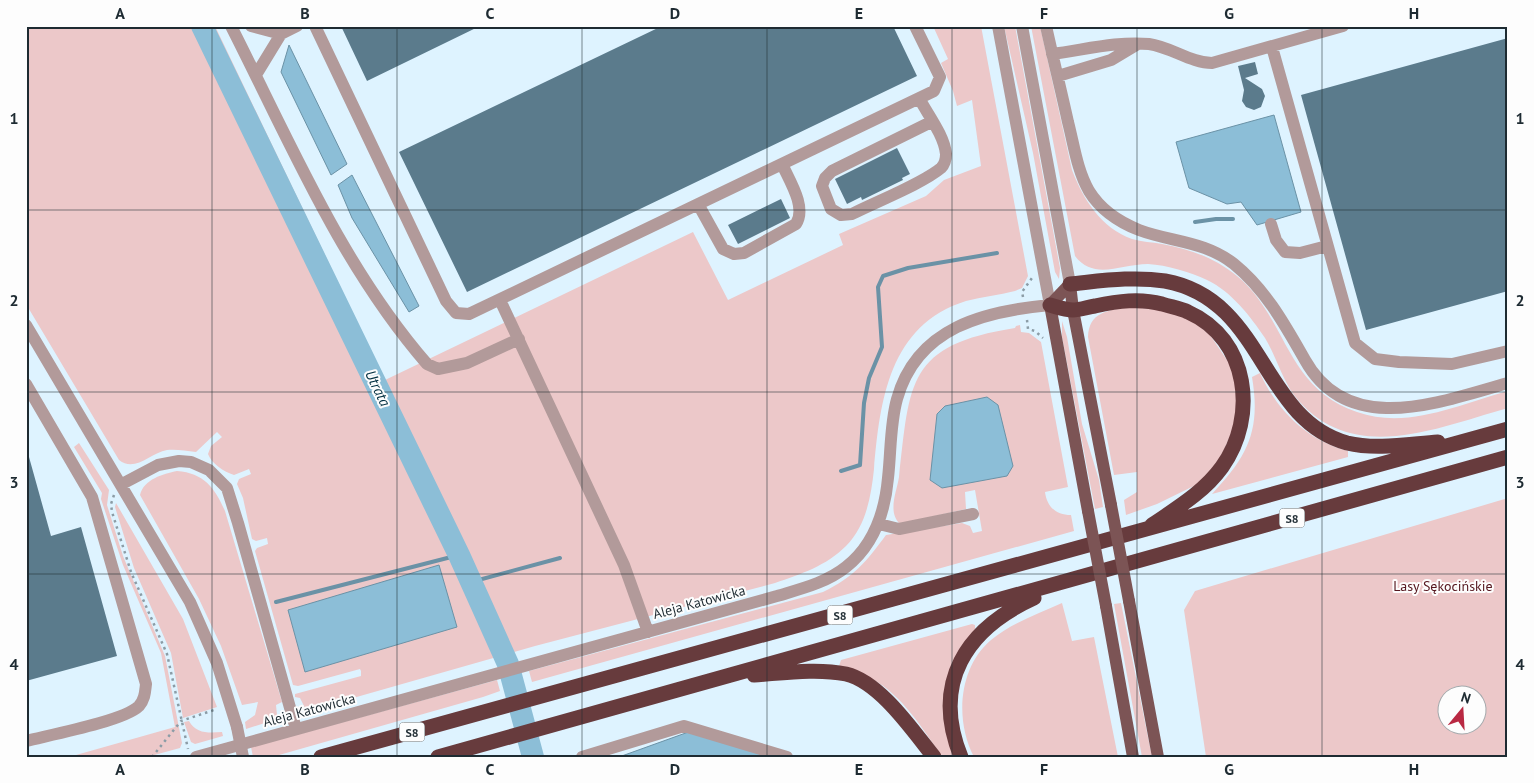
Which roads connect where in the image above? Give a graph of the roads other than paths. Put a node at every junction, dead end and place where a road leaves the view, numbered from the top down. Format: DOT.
graph roads {
  1 [pos="231,26"];
  2 [pos="251,26"];
  3 [pos="297,26"];
  4 [pos="315,26"];
  5 [pos="915,26"];
  6 [pos="998,26"];
  7 [pos="1022,26"];
  8 [pos="1046,26"];
  9 [pos="1343,26"];
  10 [pos="281,34"];
  11 [pos="1138,44"];
  12 [pos="1272,47"];
  13 [pos="1052,54"];
  14 [pos="256,75"];
  15 [pos="1058,76"];
  16 [pos="920,98"];
  17 [pos="932,122"];
  18 [pos="782,164"];
  19 [pos="698,204"];
  20 [pos="1271,224"];
  21 [pos="1327,246"];
  22 [pos="1070,284"];
  23 [pos="500,300"];
  24 [pos="1050,305"];
  25 [pos="1073,310"];
  26 [pos="26,325"];
  27 [pos="519,339"];
  28 [pos="1508,351"];
  29 [pos="1508,383"];
  30 [pos="26,384"];
  31 [pos="1508,429"];
  32 [pos="1471,440"];
  33 [pos="1508,457"];
  34 [pos="119,489"];
  35 [pos="973,514"];
  36 [pos="878,524"];
  37 [pos="1142,532"];
  38 [pos="1077,578"];
  39 [pos="648,632"];
  40 [pos="723,677"];
  41 [pos="296,729"];
  42 [pos="26,741"];
  43 [pos="192,753"];
  44 [pos="243,757"];
  45 [pos="321,757"];
  46 [pos="438,757"];
  47 [pos="582,757"];
  48 [pos="787,757"];
  49 [pos="934,757"];
  50 [pos="961,757"];
  51 [pos="1133,757"];
  52 [pos="1158,757"];
  1 -- 14 [label="street"];
  2 -- 10 [label="street"];
  3 -- 10 [label="street"];
  4 -- 23 [label="street"];
  5 -- 16 [label="street"];
  6 -- 24 [label="street"];
  7 -- 22 [label="street"];
  8 -- 13 [label="street"];
  9 -- 12 [label="street"];
  10 -- 14 [label="street"];
  11 -- 12 [label="street"];
  11 -- 13 [label="street"];
  11 -- 15 [label="street"];
  12 -- 21 [label="street"];
  13 -- 15 [label="street"];
  14 -- 27 [label="street"];
  15 -- 29 [label="street"];
  16 -- 17 [label="street"];
  16 -- 18 [label="street"];
  17 -- 17 [label="street"];
  18 -- 19 [label="street"];
  18 -- 19 [label="street"];
  19 -- 23 [label="street"];
  20 -- 21 [label="street"];
  21 -- 28 [label="street"];
  22 -- 24 [label="main road"];
  22 -- 25 [label="main road"];
  22 -- 32 [label="highway"];
  23 -- 27 [label="street"];
  24 -- 25 [label="highway"];
  24 -- 36 [label="street, Aleja Katowicka"];
  24 -- 51 [label="main road, bridge"];
  25 -- 37 [label="highway"];
  25 -- 52 [label="main road, bridge"];
  26 -- 34 [label="street"];
  27 -- 39 [label="street"];
  30 -- 42 [label="street"];
  31 -- 32 [label="highway, S8"];
  32 -- 37 [label="highway, S8"];
  33 -- 38 [label="highway, S8"];
  34 -- 41 [label="street"];
  34 -- 44 [label="street, bridge"];
  35 -- 36 [label="street"];
  36 -- 39 [label="street, Aleja Katowicka"];
  37 -- 45 [label="highway, S8"];
  38 -- 40 [label="highway, S8"];
  38 -- 50 [label="highway"];
  39 -- 41 [label="street, Aleja Katowicka"];
  40 -- 46 [label="highway, S8"];
  40 -- 49 [label="highway"];
  41 -- 43 [label="street, Aleja Katowicka"];
  47 -- 48 [label="street"];
}
